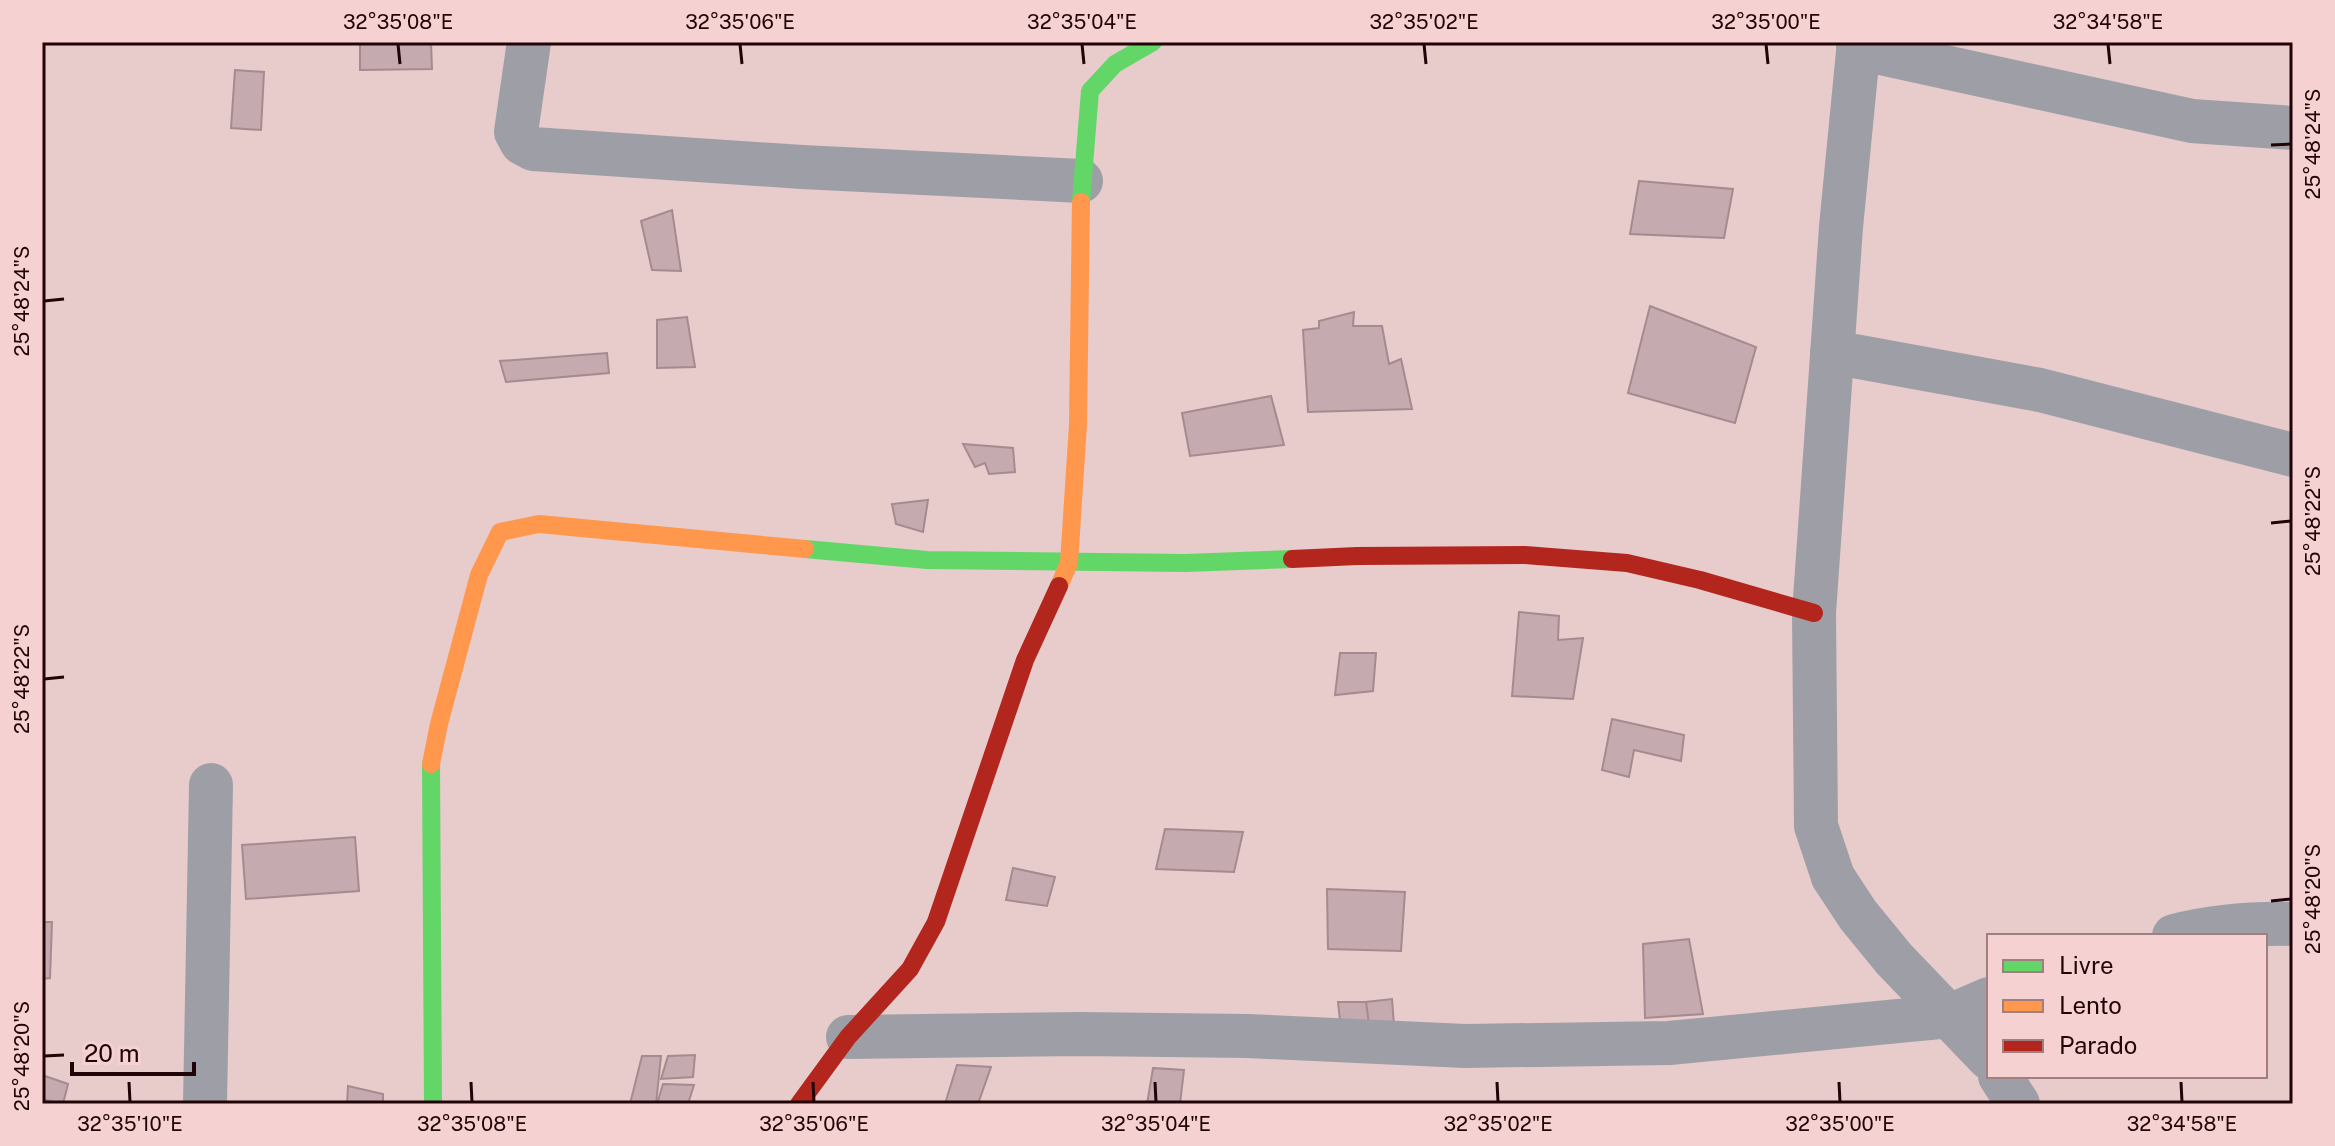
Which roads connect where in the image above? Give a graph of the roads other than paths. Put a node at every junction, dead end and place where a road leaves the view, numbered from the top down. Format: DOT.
graph roads {
  1 [pos="529,42"];
  2 [pos="1153,42"];
  3 [pos="1859,45"];
  4 [pos="2293,128"];
  5 [pos="1081,181"];
  6 [pos="1832,352"];
  7 [pos="2293,455"];
  8 [pos="1069,563"];
  9 [pos="1814,613"];
  10 [pos="211,785"];
  11 [pos="2293,924"];
  12 [pos="2182,934"];
  13 [pos="1987,1000"];
  14 [pos="1950,1016"];
  15 [pos="848,1037"];
  16 [pos="1987,1056"];
  17 [pos="2001,1078"];
  18 [pos="205,1104"];
  19 [pos="433,1104"];
  20 [pos="799,1104"];
  21 [pos="2018,1104"];
  1 -- 5 [label="street"];
  2 -- 5 [label="street"];
  3 -- 4 [label="street"];
  3 -- 6 [label="street"];
  5 -- 8 [label="street"];
  6 -- 7 [label="street"];
  6 -- 9 [label="street"];
  8 -- 9 [label="street"];
  8 -- 15 [label="street"];
  8 -- 19 [label="street"];
  9 -- 14 [label="street"];
  10 -- 18 [label="street"];
  11 -- 12 [label="street"];
  13 -- 14 [label="street"];
  14 -- 15 [label="street"];
  14 -- 16 [label="street"];
  15 -- 20 [label="street"];
  17 -- 21 [label="street"];
}
